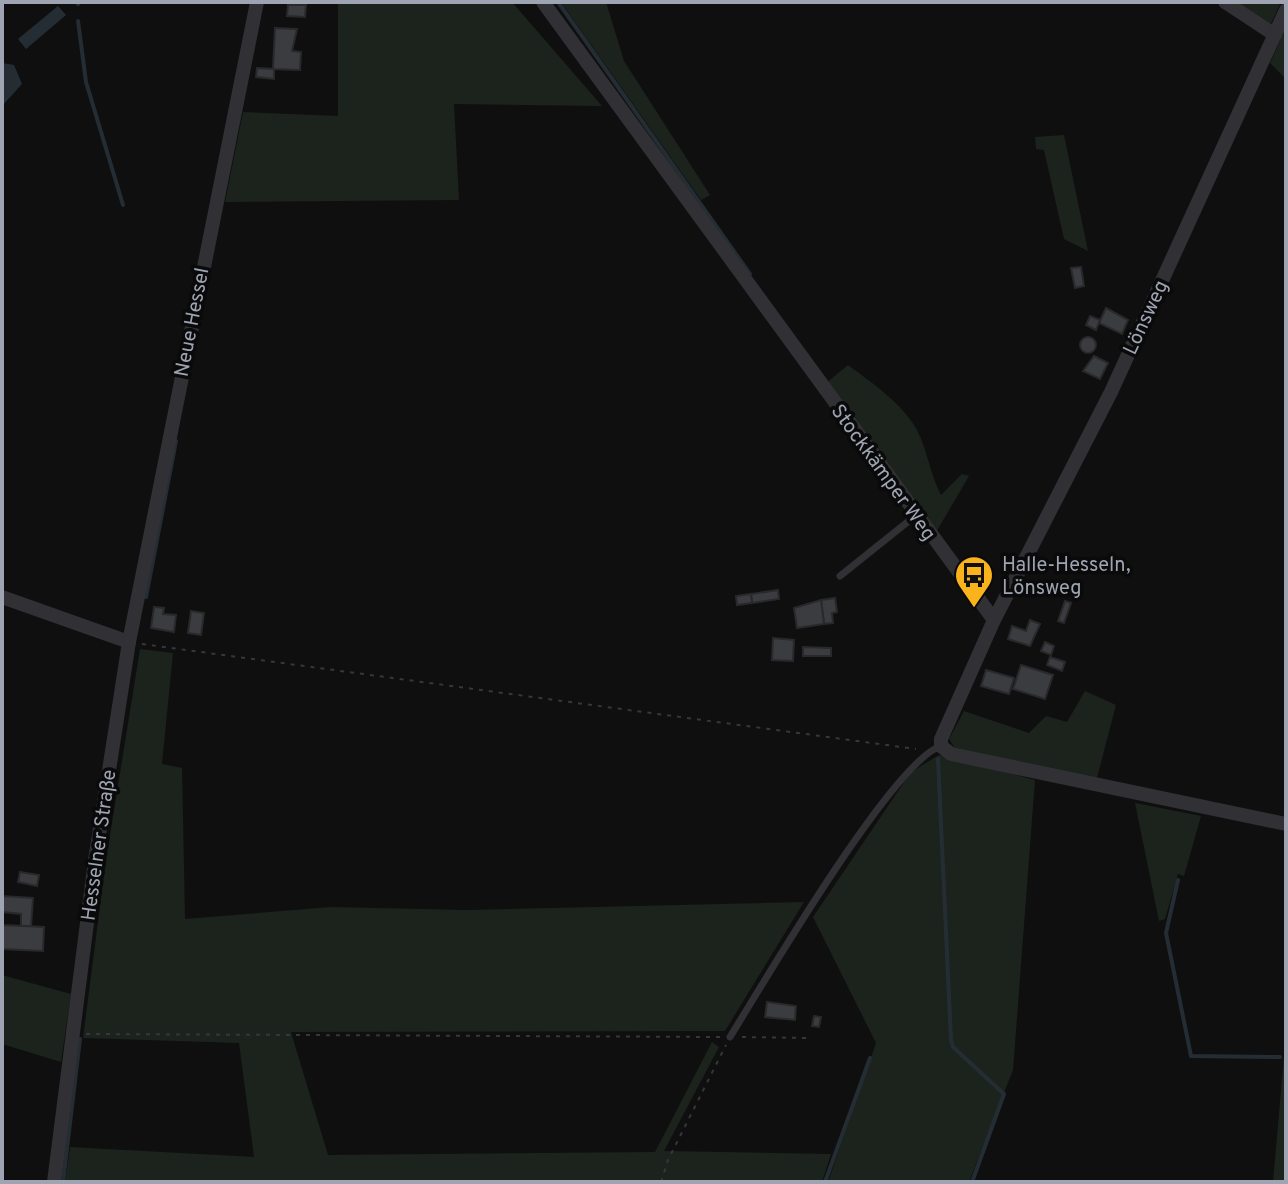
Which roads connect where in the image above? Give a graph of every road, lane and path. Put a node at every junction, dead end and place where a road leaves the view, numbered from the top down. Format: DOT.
graph roads {
  1 [pos="257,2"];
  2 [pos="543,2"];
  3 [pos="1225,2"];
  4 [pos="1286,10"];
  5 [pos="1275,35"];
  6 [pos="915,516"];
  7 [pos="840,576"];
  8 [pos="2,597"];
  9 [pos="994,620"];
  10 [pos="129,642"];
  11 [pos="934,748"];
  12 [pos="1286,824"];
  13 [pos="73,1034"];
  14 [pos="730,1037"];
  15 [pos="808,1038"];
  16 [pos="54,1182"];
  17 [pos="661,1182"];
  1 -- 10 [label="street, Neue Hessel"];
  2 -- 6 [label="street, Stockkämper Weg"];
  3 -- 5 [label="street"];
  4 -- 5 [label="street, Lönsweg"];
  5 -- 9 [label="street, Lönsweg"];
  6 -- 7 [label="lane"];
  6 -- 9 [label="street, Stockkämper Weg"];
  8 -- 10 [label="street"];
  9 -- 11 [label="street"];
  10 -- 11 [label="path"];
  10 -- 13 [label="street, Hesselner Straße"];
  11 -- 12 [label="street"];
  11 -- 14 [label="lane"];
  13 -- 14 [label="path"];
  13 -- 16 [label="street, Hesselner Straße"];
  14 -- 15 [label="path"];
  14 -- 17 [label="path"];
}
